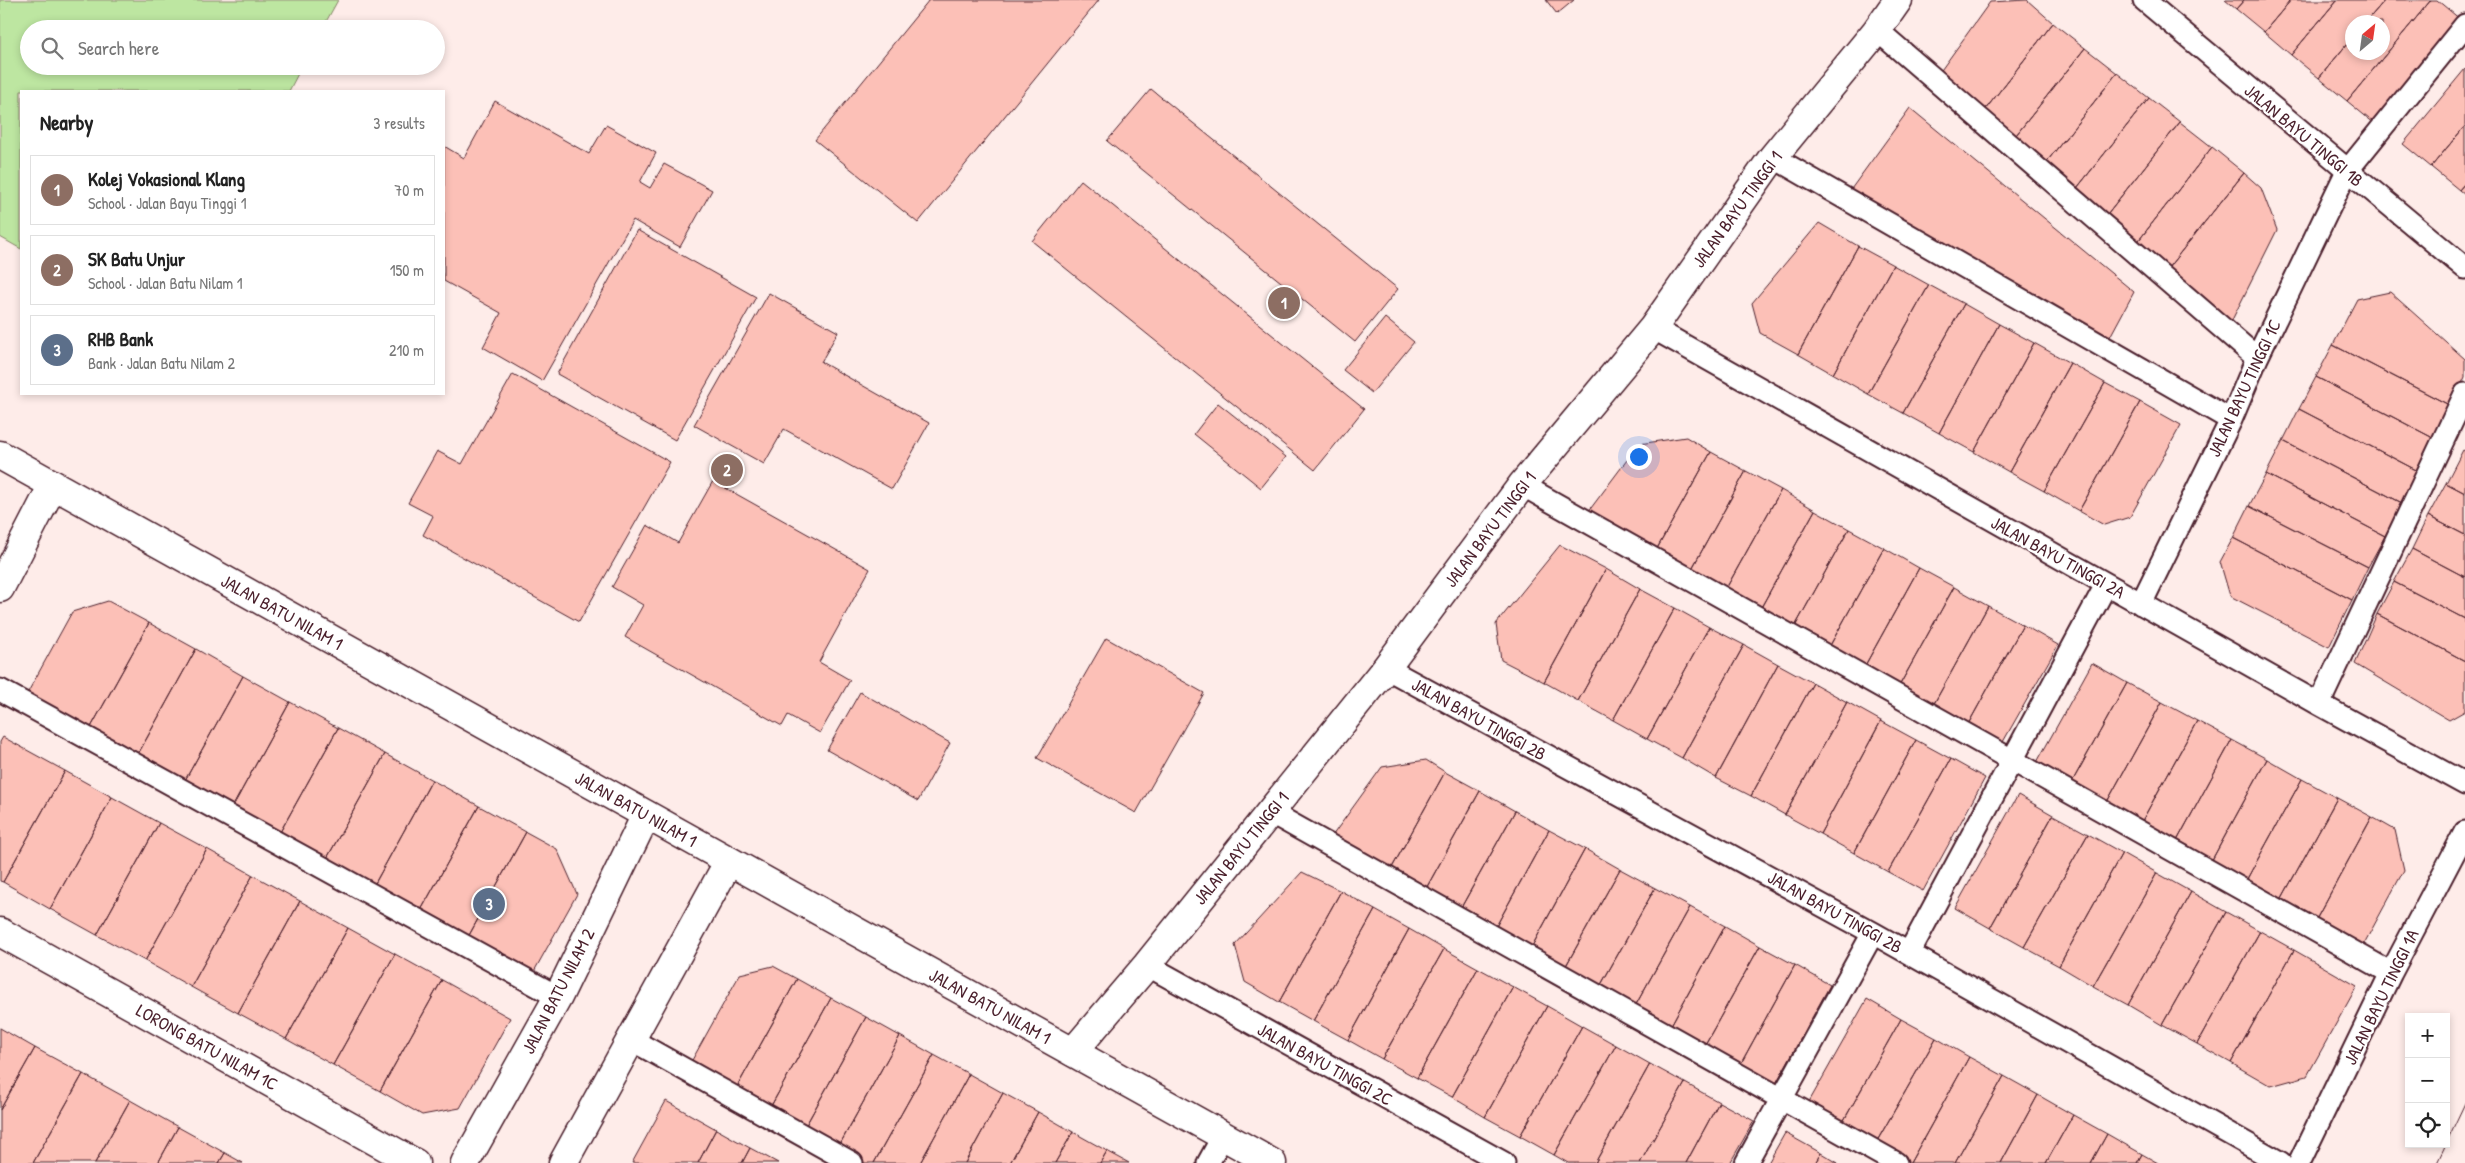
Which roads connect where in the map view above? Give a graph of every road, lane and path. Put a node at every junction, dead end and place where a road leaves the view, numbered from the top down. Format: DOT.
graph roads {
  1 [pos="1898,0"];
  2 [pos="2144,0"];
  3 [pos="2465,24"];
  4 [pos="1877,30"];
  5 [pos="1773,157"];
  6 [pos="2347,171"];
  7 [pos="2465,268"];
  8 [pos="1653,328"];
  9 [pos="2257,358"];
  10 [pos="2465,394"];
  11 [pos="2231,420"];
  12 [pos="0,455"];
  13 [pos="52,484"];
  14 [pos="1522,485"];
  15 [pos="2106,585"];
  16 [pos="0,588"];
  17 [pos="2141,604"];
  18 [pos="1386,668"];
  19 [pos="0,690"];
  20 [pos="2319,704"];
  21 [pos="2013,761"];
  22 [pos="2465,784"];
  23 [pos="1270,812"];
  24 [pos="646,815"];
  25 [pos="2465,832"];
  26 [pos="729,861"];
  27 [pos="0,932"];
  28 [pos="1873,933"];
  29 [pos="1909,953"];
  30 [pos="1147,965"];
  31 [pos="2391,973"];
  32 [pos="558,997"];
  33 [pos="632,1040"];
  34 [pos="1073,1052"];
  35 [pos="1781,1099"];
  36 [pos="1223,1136"];
  37 [pos="415,1163"];
  38 [pos="465,1163"];
  39 [pos="563,1163"];
  40 [pos="852,1163"];
  41 [pos="1208,1163"];
  42 [pos="1272,1163"];
  43 [pos="1504,1163"];
  44 [pos="1746,1163"];
  45 [pos="1896,1163"];
  46 [pos="2281,1163"];
  47 [pos="2299,1163"];
  1 -- 4 [label="street, JALAN BAYU TINGGI 1"];
  2 -- 6 [label="lane, JALAN BAYU TINGGI 1B"];
  3 -- 6 [label="lane, JALAN BAYU TINGGI 1C"];
  4 -- 5 [label="street, JALAN BAYU TINGGI 1"];
  4 -- 9 [label="lane"];
  5 -- 8 [label="street, JALAN BAYU TINGGI 1"];
  5 -- 11 [label="lane"];
  6 -- 7 [label="lane, JALAN BAYU TINGGI 1B"];
  6 -- 9 [label="lane, JALAN BAYU TINGGI 1C"];
  8 -- 14 [label="street, JALAN BAYU TINGGI 1"];
  8 -- 15 [label="lane, JALAN BAYU TINGGI 2A"];
  9 -- 11 [label="lane, JALAN BAYU TINGGI 1C"];
  10 -- 20 [label="lane"];
  11 -- 17 [label="lane, JALAN BAYU TINGGI 1C"];
  12 -- 13 [label="street, JALAN BATU NILAM 1"];
  13 -- 16 [label="street"];
  13 -- 24 [label="street, JALAN BATU NILAM 1"];
  14 -- 18 [label="street, JALAN BAYU TINGGI 1"];
  14 -- 21 [label="lane"];
  15 -- 17 [label="lane, JALAN BAYU TINGGI 2A"];
  15 -- 21 [label="lane"];
  17 -- 20 [label="lane, JALAN BAYU TINGGI 2A"];
  18 -- 23 [label="street, JALAN BAYU TINGGI 1"];
  18 -- 28 [label="lane, JALAN BAYU TINGGI 2B"];
  19 -- 32 [label="lane"];
  20 -- 22 [label="lane, JALAN BAYU TINGGI 2A"];
  21 -- 29 [label="lane"];
  21 -- 31 [label="lane"];
  23 -- 30 [label="street, JALAN BAYU TINGGI 1"];
  23 -- 35 [label="lane"];
  24 -- 26 [label="street, JALAN BATU NILAM 1"];
  24 -- 32 [label="street, JALAN BATU NILAM 2"];
  25 -- 31 [label="lane, JALAN BAYU TINGGI 1A"];
  26 -- 33 [label="street"];
  26 -- 34 [label="street, JALAN BATU NILAM 1"];
  27 -- 37 [label="street, LORONG BATU NILAM 1C"];
  28 -- 29 [label="lane, JALAN BAYU TINGGI 2B"];
  28 -- 35 [label="lane"];
  29 -- 46 [label="lane, JALAN BAYU TINGGI 2B"];
  30 -- 34 [label="street, JALAN BAYU TINGGI 1"];
  30 -- 43 [label="lane, JALAN BAYU TINGGI 2C"];
  31 -- 47 [label="lane, JALAN BAYU TINGGI 1A"];
  32 -- 38 [label="street, JALAN BATU NILAM 2"];
  33 -- 39 [label="street"];
  33 -- 40 [label="lane"];
  34 -- 36 [label="street, JALAN BATU NILAM 1"];
  35 -- 44 [label="lane"];
  35 -- 45 [label="lane"];
  36 -- 41 [label="lane"];
  36 -- 42 [label="street, JALAN BATU NILAM 1"];
}
